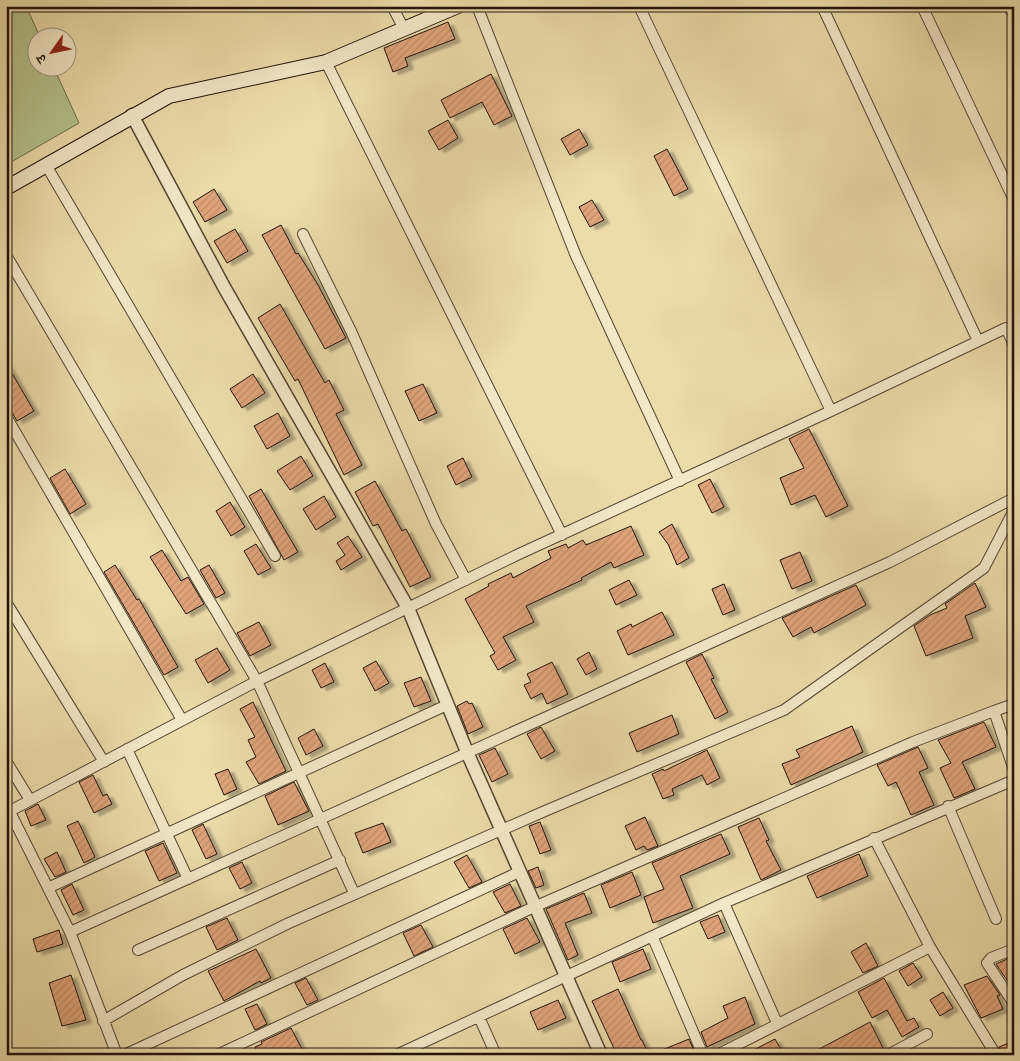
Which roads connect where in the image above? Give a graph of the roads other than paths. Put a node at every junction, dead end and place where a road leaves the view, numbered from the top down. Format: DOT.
graph roads {
  1 [pos="392,6"];
  2 [pos="458,6"];
  3 [pos="476,6"];
  4 [pos="639,6"];
  5 [pos="822,6"];
  6 [pos="922,6"];
  7 [pos="1006,6"];
  8 [pos="1014,13"];
  9 [pos="404,29"];
  10 [pos="326,62"];
  11 [pos="132,115"];
  12 [pos="46,164"];
  13 [pos="6,188"];
  14 [pos="1014,200"];
  15 [pos="303,234"];
  16 [pos="6,255"];
  17 [pos="1010,326"];
  18 [pos="978,341"];
  19 [pos="1014,345"];
  20 [pos="831,412"];
  21 [pos="6,416"];
  22 [pos="680,481"];
  23 [pos="1014,498"];
  24 [pos="1014,510"];
  25 [pos="562,535"];
  26 [pos="274,556"];
  27 [pos="466,580"];
  28 [pos="6,602"];
  29 [pos="408,608"];
  30 [pos="257,681"];
  31 [pos="1014,704"];
  32 [pos="447,705"];
  33 [pos="994,711"];
  34 [pos="182,720"];
  35 [pos="128,750"];
  36 [pos="467,752"];
  37 [pos="6,760"];
  38 [pos="104,762"];
  39 [pos="1014,770"];
  40 [pos="297,772"];
  41 [pos="1014,780"];
  42 [pos="30,800"];
  43 [pos="948,806"];
  44 [pos="8,807"];
  45 [pos="321,818"];
  46 [pos="501,829"];
  47 [pos="168,833"];
  48 [pos="874,838"];
  49 [pos="340,860"];
  50 [pos="519,872"];
  51 [pos="188,879"];
  52 [pos="50,887"];
  53 [pos="354,893"];
  54 [pos="724,903"];
  55 [pos="534,907"];
  56 [pos="996,918"];
  57 [pos="70,932"];
  58 [pos="653,938"];
  59 [pos="930,947"];
  60 [pos="1014,949"];
  61 [pos="138,950"];
  62 [pos="566,976"];
  63 [pos="1014,1004"];
  64 [pos="479,1017"];
  65 [pos="103,1021"];
  66 [pos="777,1023"];
  67 [pos="927,1034"];
  68 [pos="117,1055"];
  69 [pos="124,1055"];
  70 [pos="217,1055"];
  71 [pos="396,1055"];
  72 [pos="496,1055"];
  73 [pos="601,1055"];
  74 [pos="703,1055"];
  75 [pos="717,1055"];
  76 [pos="888,1055"];
  77 [pos="996,1055"];
  1 -- 9 [label="street"];
  2 -- 9 [label="main road"];
  3 -- 22 [label="street"];
  4 -- 20 [label="street"];
  5 -- 18 [label="street"];
  6 -- 14 [label="street"];
  7 -- 8 [label="street"];
  9 -- 10 [label="main road"];
  10 -- 11 [label="main road"];
  10 -- 25 [label="street"];
  11 -- 12 [label="main road"];
  11 -- 29 [label="street"];
  12 -- 13 [label="main road"];
  12 -- 26 [label="street"];
  15 -- 27 [label="street"];
  16 -- 30 [label="street"];
  17 -- 18 [label="street"];
  17 -- 19 [label="street"];
  18 -- 20 [label="street"];
  20 -- 22 [label="street"];
  21 -- 34 [label="street"];
  22 -- 25 [label="street"];
  23 -- 36 [label="street"];
  24 -- 46 [label="street"];
  25 -- 27 [label="street"];
  27 -- 29 [label="street"];
  28 -- 38 [label="street"];
  29 -- 30 [label="street"];
  29 -- 32 [label="street"];
  30 -- 34 [label="street"];
  30 -- 40 [label="street"];
  31 -- 33 [label="street"];
  32 -- 36 [label="street"];
  32 -- 40 [label="street"];
  33 -- 39 [label="street"];
  33 -- 55 [label="street"];
  34 -- 35 [label="street"];
  35 -- 38 [label="street"];
  35 -- 47 [label="street"];
  36 -- 45 [label="street"];
  36 -- 46 [label="street"];
  37 -- 42 [label="street"];
  38 -- 42 [label="street"];
  40 -- 45 [label="street"];
  40 -- 47 [label="street"];
  41 -- 43 [label="street"];
  42 -- 44 [label="street"];
  43 -- 48 [label="street"];
  43 -- 56 [label="street"];
  44 -- 52 [label="street"];
  45 -- 49 [label="street"];
  45 -- 51 [label="street"];
  46 -- 50 [label="street"];
  46 -- 53 [label="street"];
  47 -- 51 [label="street"];
  47 -- 52 [label="street"];
  48 -- 54 [label="street"];
  48 -- 59 [label="street"];
  49 -- 53 [label="street"];
  49 -- 61 [label="street"];
  50 -- 55 [label="street"];
  50 -- 69 [label="street"];
  51 -- 57 [label="street"];
  52 -- 57 [label="street"];
  53 -- 65 [label="street"];
  54 -- 58 [label="street"];
  54 -- 66 [label="street"];
  55 -- 62 [label="street"];
  55 -- 70 [label="street"];
  57 -- 65 [label="street"];
  58 -- 62 [label="street"];
  58 -- 74 [label="street"];
  59 -- 66 [label="street"];
  59 -- 77 [label="street"];
  60 -- 63 [label="street"];
  62 -- 64 [label="street"];
  62 -- 73 [label="street"];
  64 -- 71 [label="street"];
  64 -- 72 [label="street"];
  65 -- 68 [label="street"];
  66 -- 75 [label="street"];
  67 -- 76 [label="street"];
}
